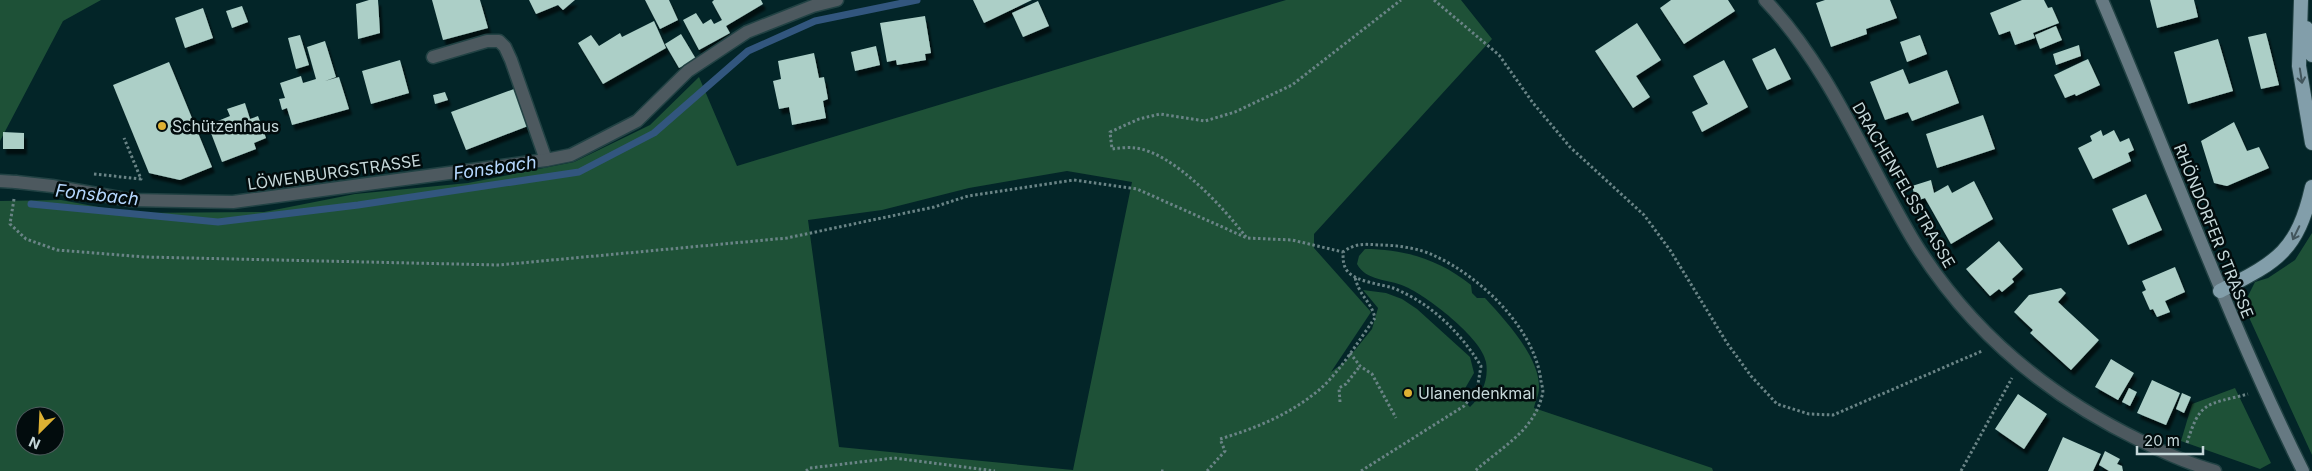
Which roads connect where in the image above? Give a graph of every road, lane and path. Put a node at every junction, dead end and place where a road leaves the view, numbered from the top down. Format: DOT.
graph roads {
  1 [pos="837,0"];
  2 [pos="1401,0"];
  3 [pos="1434,0"];
  4 [pos="1766,0"];
  5 [pos="2102,0"];
  6 [pos="2301,5"];
  7 [pos="2312,55"];
  8 [pos="433,57"];
  9 [pos="124,138"];
  10 [pos="2312,143"];
  11 [pos="546,160"];
  12 [pos="86,173"];
  13 [pos="0,181"];
  14 [pos="16,182"];
  15 [pos="2312,187"];
  16 [pos="1247,238"];
  17 [pos="1343,252"];
  18 [pos="1355,277"];
  19 [pos="2220,291"];
  20 [pos="1996,345"];
  21 [pos="1350,353"];
  22 [pos="2020,365"];
  23 [pos="1360,366"];
  24 [pos="2263,390"];
  25 [pos="1340,402"];
  26 [pos="1396,418"];
  27 [pos="2181,460"];
  28 [pos="806,471"];
  29 [pos="995,471"];
  30 [pos="1207,471"];
  31 [pos="1361,471"];
  32 [pos="1475,471"];
  33 [pos="1961,471"];
  34 [pos="2215,471"];
  35 [pos="2303,471"];
  1 -- 11 [label="street, LÖWENBURGSTRASSE"];
  2 -- 16 [label="path"];
  3 -- 20 [label="path"];
  4 -- 20 [label="street, DRACHENFELSSTRASSE"];
  5 -- 19 [label="main road, RHÖNDORFER STRASSE"];
  6 -- 7 [label="highway"];
  6 -- 10 [label="highway, one-way"];
  8 -- 11 [label="street"];
  9 -- 12 [label="path"];
  11 -- 14 [label="street, LÖWENBURGSTRASSE"];
  13 -- 14 [label="street, LÖWENBURGSTRASSE"];
  14 -- 16 [label="path"];
  15 -- 19 [label="highway, one-way"];
  16 -- 17 [label="path"];
  17 -- 18 [label="path"];
  17 -- 32 [label="path"];
  18 -- 21 [label="path"];
  18 -- 31 [label="path"];
  19 -- 24 [label="main road, RHÖNDORFER STRASSE"];
  20 -- 22 [label="street, DRACHENFELSSTRASSE"];
  21 -- 23 [label="path"];
  21 -- 30 [label="path"];
  22 -- 27 [label="street, DRACHENFELSSTRASSE"];
  22 -- 33 [label="path"];
  23 -- 25 [label="path"];
  23 -- 26 [label="path"];
  24 -- 27 [label="path"];
  24 -- 35 [label="main road, RHÖNDORFER STRASSE"];
  27 -- 34 [label="street, DRACHENFELSSTRASSE"];
  28 -- 29 [label="path"];
}
